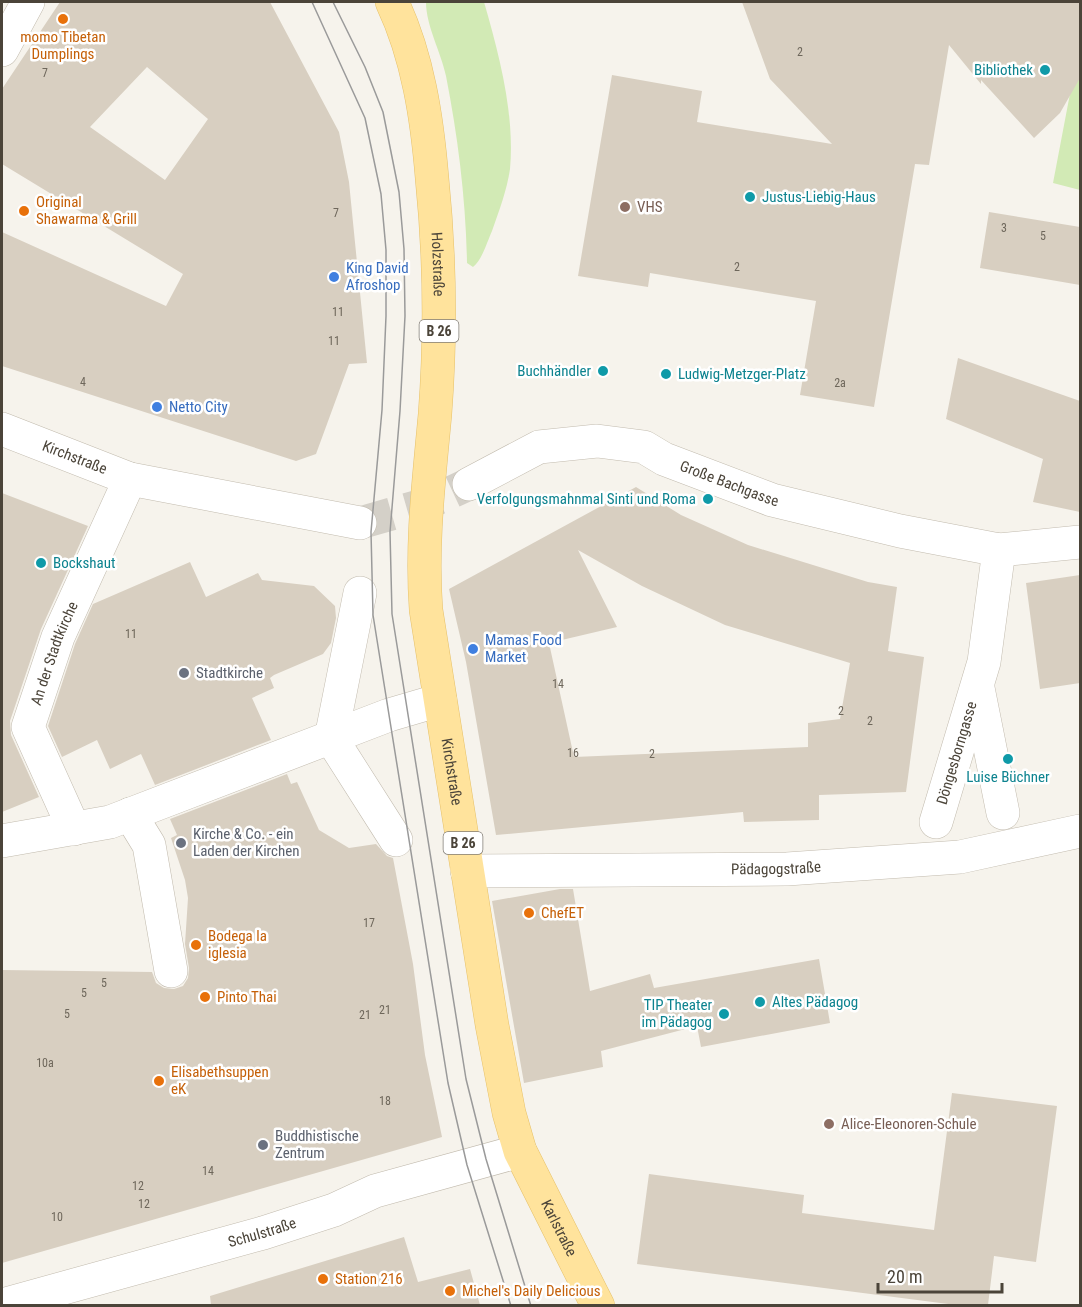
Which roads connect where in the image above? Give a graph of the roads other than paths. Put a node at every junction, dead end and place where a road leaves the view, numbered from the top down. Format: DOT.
graph roads {
  1 [pos="8,2"];
  2 [pos="28,2"];
  3 [pos="392,2"];
  4 [pos="2,3"];
  5 [pos="2,50"];
  6 [pos="2,429"];
  7 [pos="130,479"];
  8 [pos="469,484"];
  9 [pos="360,523"];
  10 [pos="424,532"];
  11 [pos="1080,542"];
  12 [pos="999,550"];
  13 [pos="360,593"];
  14 [pos="978,685"];
  15 [pos="440,700"];
  16 [pos="331,738"];
  17 [pos="1003,813"];
  18 [pos="130,814"];
  19 [pos="936,822"];
  20 [pos="75,829"];
  21 [pos="1080,831"];
  22 [pos="396,840"];
  23 [pos="2,842"];
  24 [pos="467,871"];
  25 [pos="171,971"];
  26 [pos="520,1151"];
  27 [pos="2,1305"];
  28 [pos="598,1305"];
  1 -- 4 [label="street"];
  2 -- 5 [label="street"];
  3 -- 10 [label="main road, Holzstraße / B 26"];
  6 -- 7 [label="street, Kirchstraße"];
  7 -- 9 [label="street, Kirchstraße"];
  7 -- 20 [label="street, An der Stadtkirche"];
  8 -- 12 [label="street, Große Bachgasse"];
  10 -- 15 [label="main road, Kirchstraße / B 26"];
  11 -- 12 [label="street, Große Bachgasse"];
  12 -- 14 [label="street, Döngesborngasse"];
  13 -- 16 [label="street"];
  14 -- 17 [label="street, Döngesborngasse"];
  14 -- 19 [label="street, Döngesborngasse"];
  15 -- 16 [label="street"];
  15 -- 24 [label="main road, Kirchstraße / B 26"];
  16 -- 18 [label="street"];
  16 -- 22 [label="street"];
  18 -- 20 [label="street"];
  18 -- 25 [label="street"];
  20 -- 23 [label="street"];
  21 -- 24 [label="street, Pädagogstraße"];
  24 -- 26 [label="main road, Kirchstraße / B 26"];
  26 -- 27 [label="street, Schulstraße"];
  26 -- 28 [label="main road, Karlstraße / B 26"];
}
